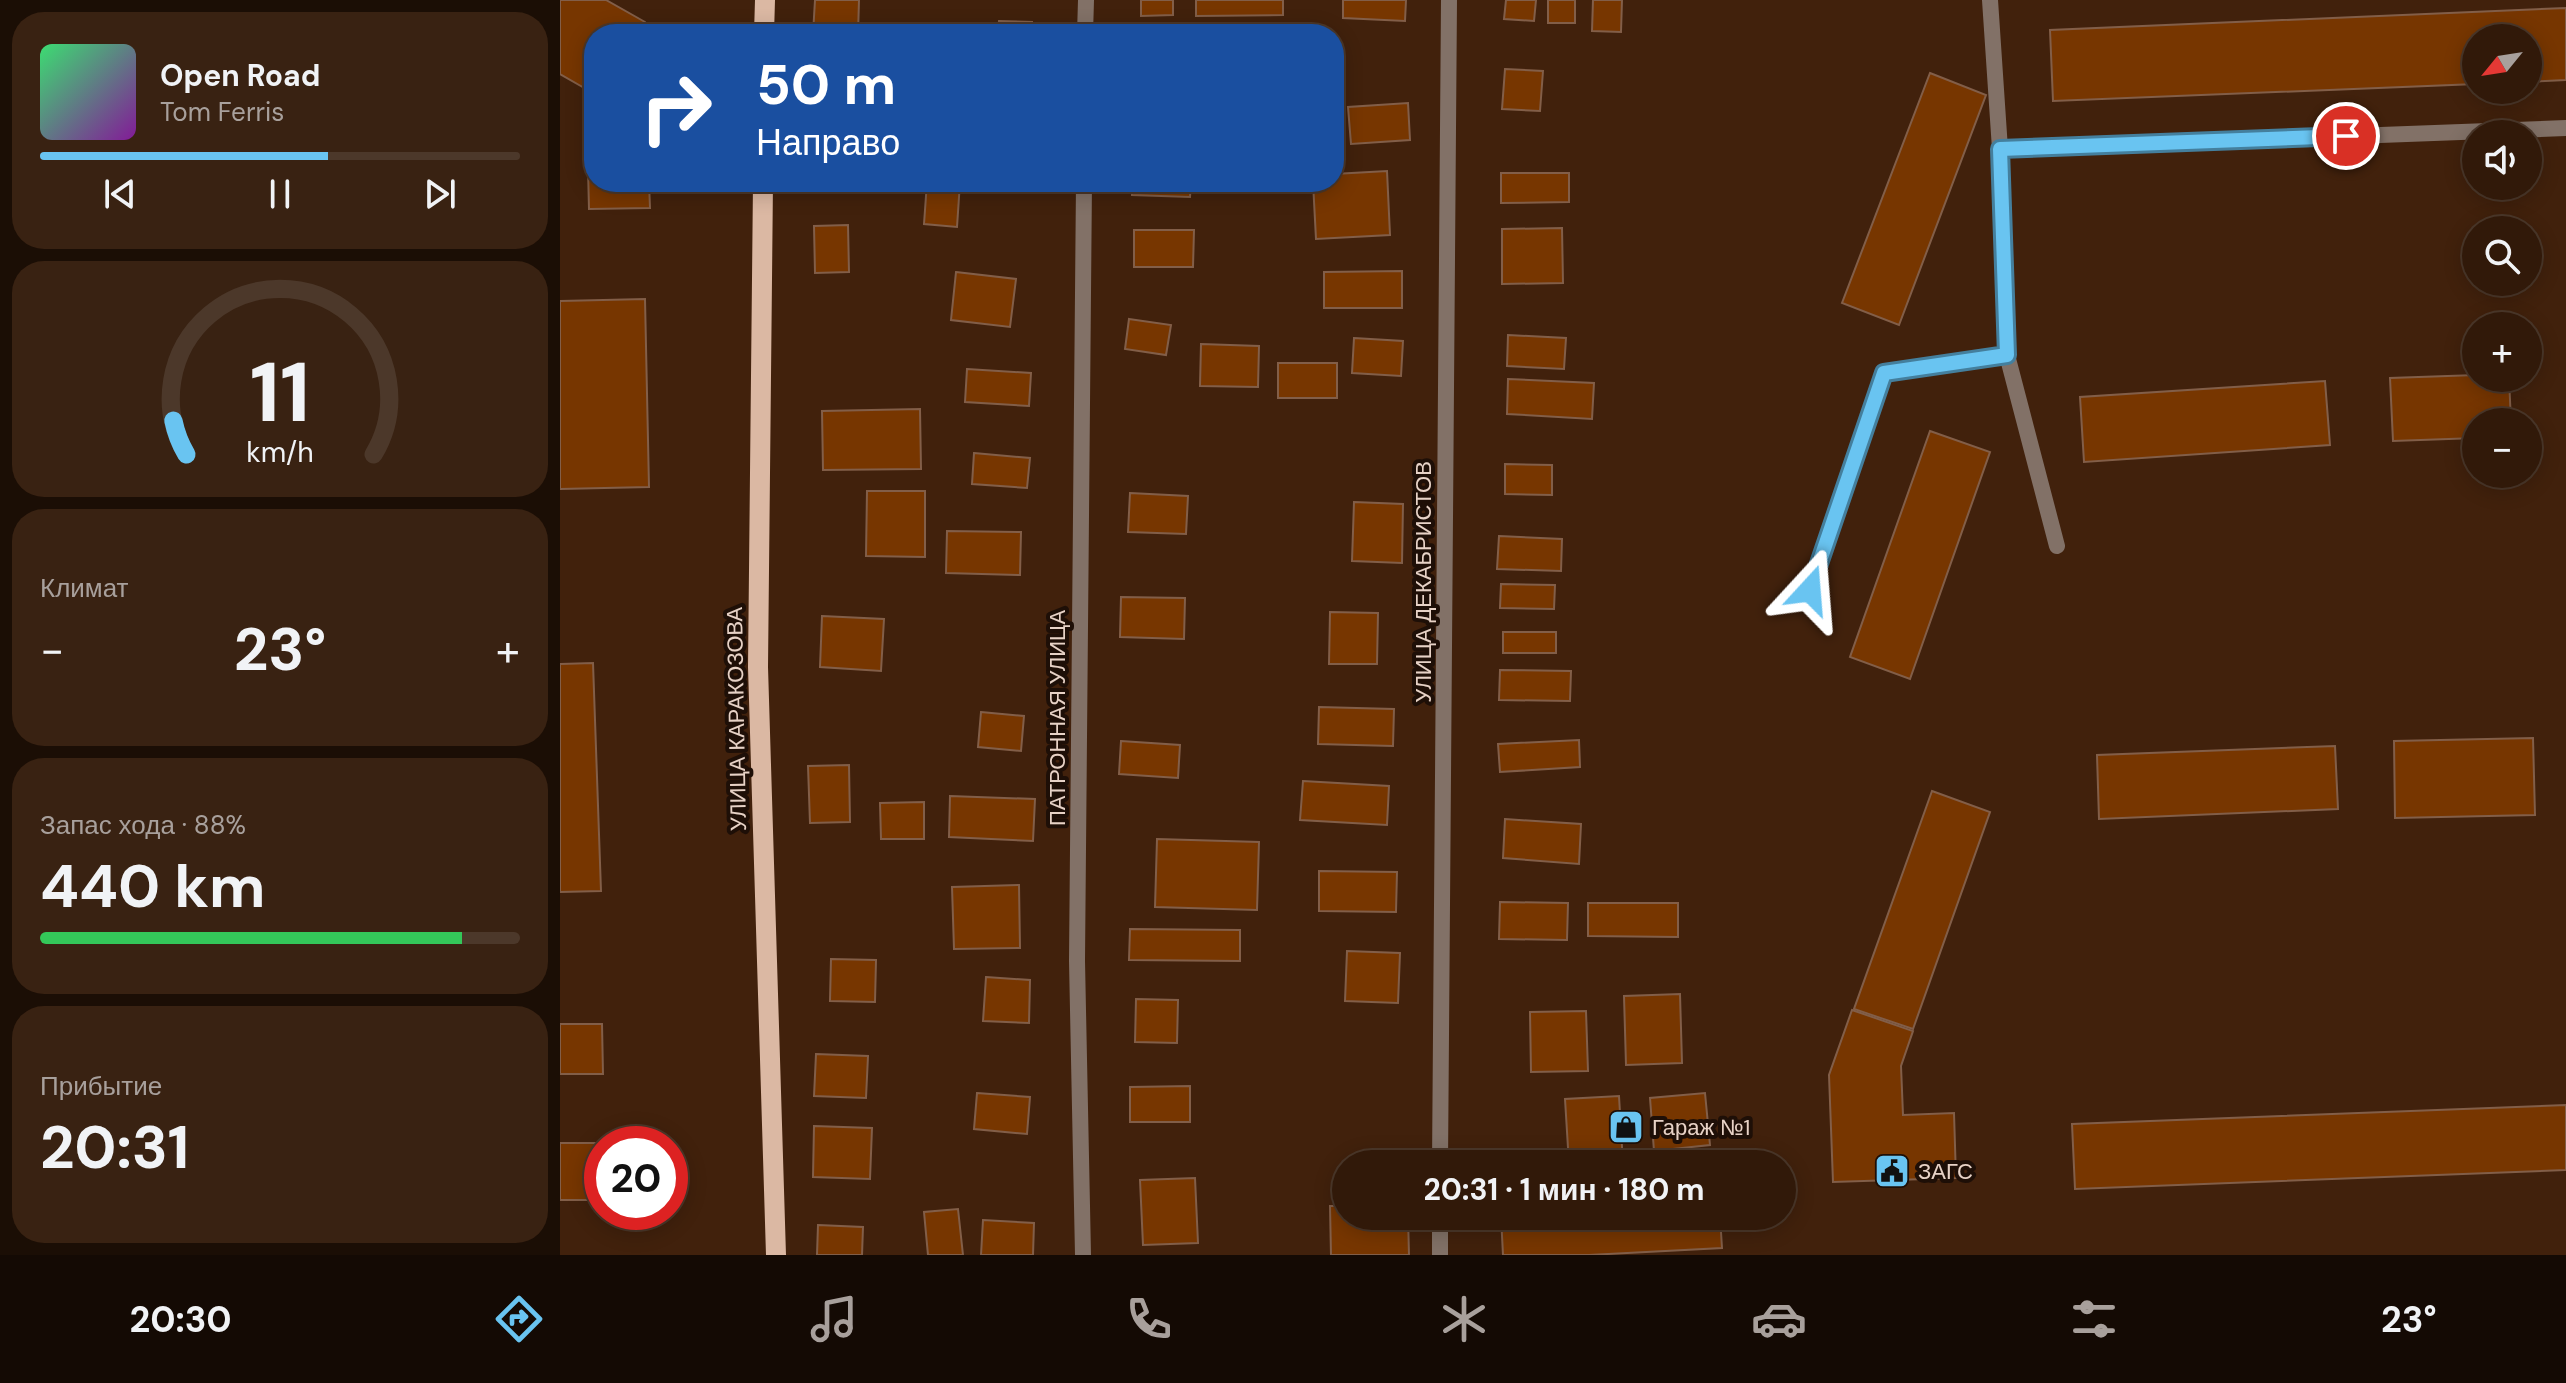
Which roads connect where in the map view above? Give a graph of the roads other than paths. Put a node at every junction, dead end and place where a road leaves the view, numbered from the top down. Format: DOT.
graph roads {
  1 [pos="765,0"];
  2 [pos="1086,0"];
  3 [pos="1449,0"];
  4 [pos="1990,0"];
  5 [pos="764,24"];
  6 [pos="1085,24"];
  7 [pos="2566,128"];
  8 [pos="2000,149"];
  9 [pos="763,192"];
  10 [pos="1084,192"];
  11 [pos="2007,355"];
  12 [pos="2057,546"];
  13 [pos="1810,590"];
  14 [pos="1440,1150"];
  15 [pos="1440,1230"];
  16 [pos="776,1255"];
  17 [pos="1083,1255"];
  18 [pos="1440,1255"];
  1 -- 5 [label="main road"];
  2 -- 6 [label="street"];
  3 -- 14 [label="street, УЛИЦА ДЕКАБРИСТОВ"];
  4 -- 8 [label="street"];
  7 -- 8 [label="street"];
  8 -- 11 [label="street"];
  9 -- 16 [label="main road, УЛИЦА КАРАКОЗОВА"];
  10 -- 17 [label="street, ПАТРОННАЯ УЛИЦА"];
  11 -- 12 [label="street"];
  11 -- 13 [label="street"];
  15 -- 18 [label="street"];
}
